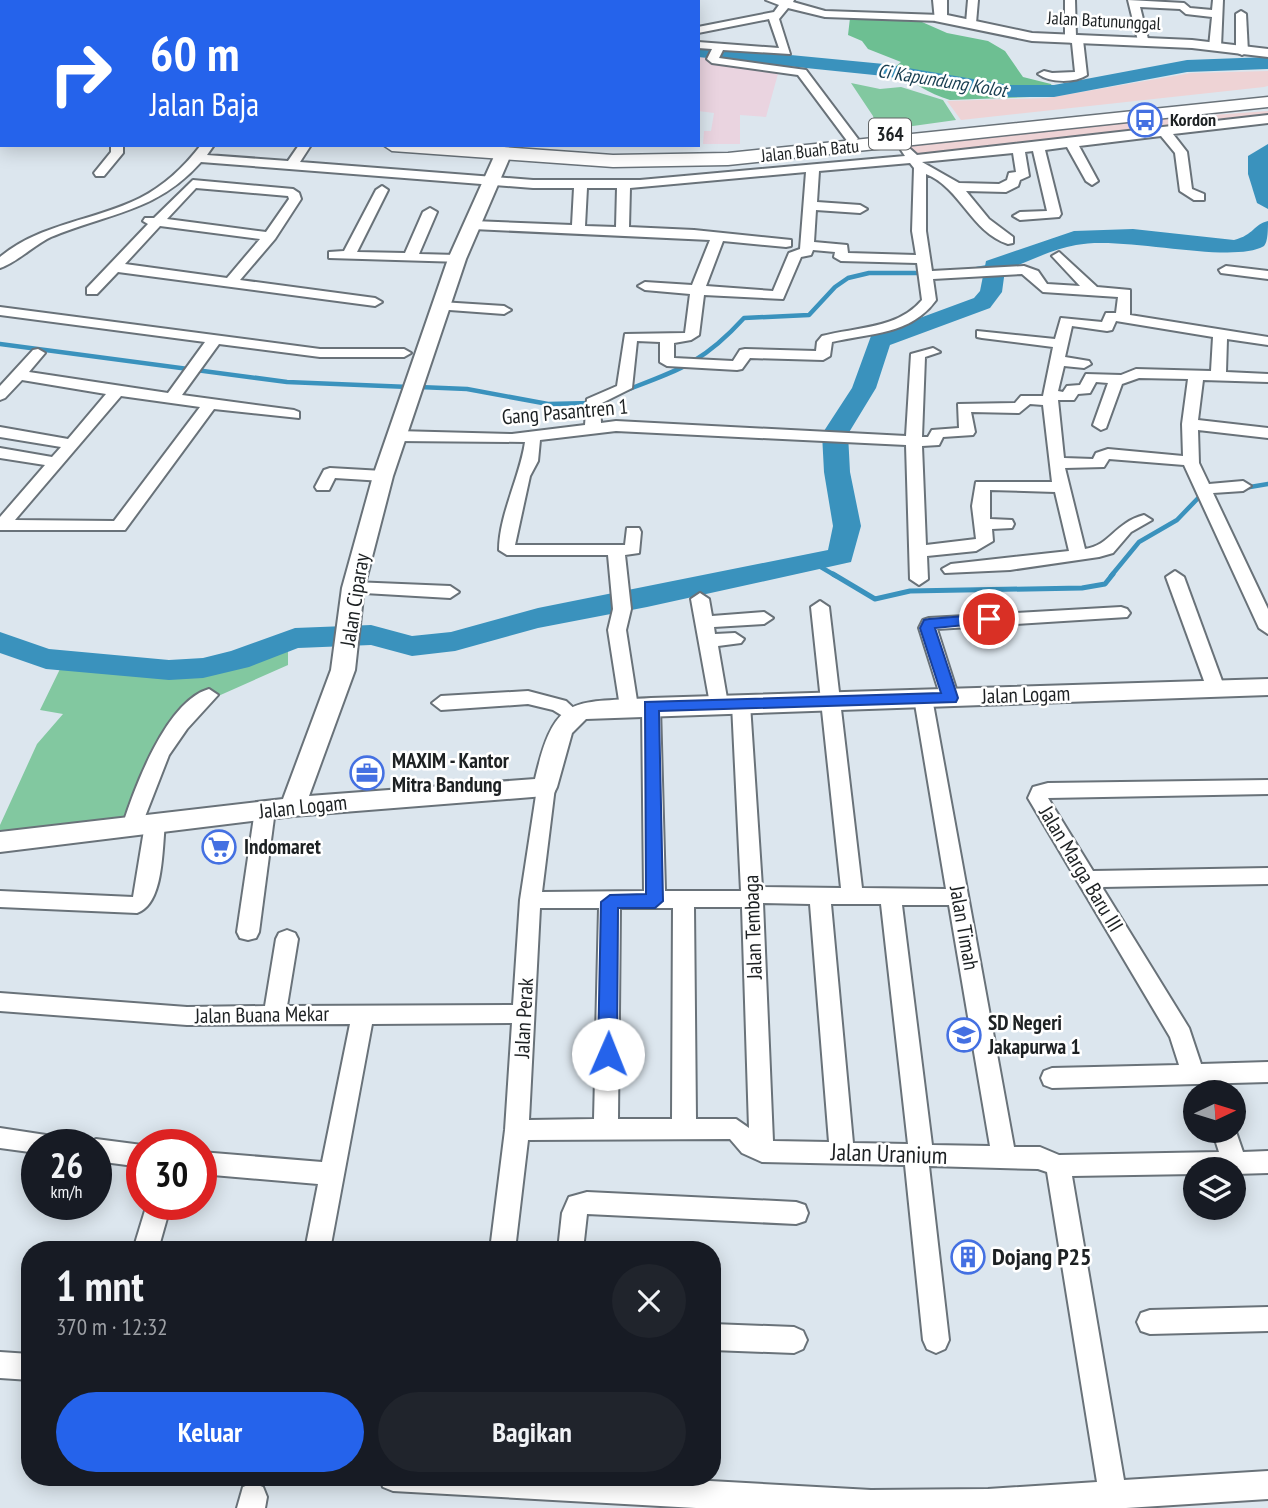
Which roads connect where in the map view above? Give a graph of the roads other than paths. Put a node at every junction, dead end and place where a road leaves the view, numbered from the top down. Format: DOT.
graph roads {
  1 [pos="771,0"];
  2 [pos="840,0"];
  3 [pos="940,0"];
  4 [pos="973,0"];
  5 [pos="1070,0"];
  6 [pos="1218,0"];
  7 [pos="1134,2"];
  8 [pos="786,3"];
  9 [pos="837,14"];
  10 [pos="1217,14"];
  11 [pos="1241,14"];
  12 [pos="775,15"];
  13 [pos="940,18"];
  14 [pos="971,23"];
  15 [pos="700,30"];
  16 [pos="1074,40"];
  17 [pos="1143,43"];
  18 [pos="700,46"];
  19 [pos="1214,47"];
  20 [pos="1242,52"];
  21 [pos="716,53"];
  22 [pos="1268,53"];
  23 [pos="700,57"];
  24 [pos="1044,74"];
  25 [pos="1264,103"];
  26 [pos="1268,119"];
  27 [pos="1165,133"];
  28 [pos="852,139"];
  29 [pos="900,141"];
  30 [pos="1071,143"];
  31 [pos="821,146"];
  32 [pos="117,147"];
  33 [pos="206,147"];
  34 [pos="304,147"];
  35 [pos="450,147"];
  36 [pos="1038,147"];
  37 [pos="507,149"];
  38 [pos="1018,149"];
  39 [pos="198,158"];
  40 [pos="917,163"];
  41 [pos="291,166"];
  42 [pos="813,169"];
  43 [pos="100,173"];
  44 [pos="1092,181"];
  45 [pos="492,182"];
  46 [pos="623,184"];
  47 [pos="581,185"];
  48 [pos="958,187"];
  49 [pos="382,190"];
  50 [pos="1199,197"];
  51 [pos="133,204"];
  52 [pos="811,206"];
  53 [pos="860,209"];
  54 [pos="1004,209"];
  55 [pos="1052,209"];
  56 [pos="430,212"];
  57 [pos="1020,216"];
  58 [pos="157,222"];
  59 [pos="474,225"];
  60 [pos="578,231"];
  61 [pos="622,233"];
  62 [pos="270,236"];
  63 [pos="718,236"];
  64 [pos="1008,240"];
  65 [pos="885,241"];
  66 [pos="786,243"];
  67 [pos="807,246"];
  68 [pos="1059,256"];
  69 [pos="410,258"];
  70 [pos="457,259"];
  71 [pos="890,259"];
  72 [pos="114,267"];
  73 [pos="925,270"];
  74 [pos="1226,270"];
  75 [pos="2,271"];
  76 [pos="1268,275"];
  77 [pos="229,284"];
  78 [pos="645,286"];
  79 [pos="698,289"];
  80 [pos="92,290"];
  81 [pos="1092,290"];
  82 [pos="374,302"];
  83 [pos="442,306"];
  84 [pos="504,310"];
  85 [pos="2,311"];
  86 [pos="1122,318"];
  87 [pos="982,334"];
  88 [pos="1220,335"];
  89 [pos="667,337"];
  90 [pos="213,342"];
  91 [pos="1060,344"];
  92 [pos="1267,344"];
  93 [pos="933,352"];
  94 [pos="38,353"];
  95 [pos="404,353"];
  96 [pos="1056,360"];
  97 [pos="1084,364"];
  98 [pos="1196,374"];
  99 [pos="18,375"];
  100 [pos="1218,376"];
  101 [pos="1268,379"];
  102 [pos="1116,380"];
  103 [pos="117,391"];
  104 [pos="0,395"];
  105 [pos="1050,398"];
  106 [pos="172,399"];
  107 [pos="211,404"];
  108 [pos="293,415"];
  109 [pos="1190,424"];
  110 [pos="1101,425"];
  111 [pos="593,428"];
  112 [pos="0,432"];
  113 [pos="1268,433"];
  114 [pos="397,436"];
  115 [pos="533,437"];
  116 [pos="841,437"];
  117 [pos="913,441"];
  118 [pos="71,444"];
  119 [pos="0,453"];
  120 [pos="1190,461"];
  121 [pos="55,462"];
  122 [pos="1056,463"];
  123 [pos="383,476"];
  124 [pos="323,486"];
  125 [pos="1243,486"];
  126 [pos="1062,487"];
  127 [pos="1204,491"];
  128 [pos="1144,520"];
  129 [pos="985,524"];
  130 [pos="1006,524"];
  131 [pos="1,525"];
  132 [pos="633,533"];
  133 [pos="616,551"];
  134 [pos="918,551"];
  135 [pos="1078,555"];
  136 [pos="951,569"];
  137 [pos="1175,577"];
  138 [pos="919,579"];
  139 [pos="353,588"];
  140 [pos="450,592"];
  141 [pos="700,599"];
  142 [pos="820,607"];
  143 [pos="1121,613"];
  144 [pos="764,618"];
  145 [pos="705,622"];
  146 [pos="1268,628"];
  147 [pos="735,639"];
  148 [pos="709,642"];
  149 [pos="1268,688"];
  150 [pos="1216,689"];
  151 [pos="209,695"];
  152 [pos="923,698"];
  153 [pos="950,698"];
  154 [pos="830,701"];
  155 [pos="441,703"];
  156 [pos="730,704"];
  157 [pos="640,707"];
  158 [pos="571,715"];
  159 [pos="545,787"];
  160 [pos="1268,787"];
  161 [pos="293,807"];
  162 [pos="265,810"];
  163 [pos="144,825"];
  164 [pos="0,842"];
  165 [pos="1268,876"];
  166 [pos="1088,879"];
  167 [pos="752,895"];
  168 [pos="821,895"];
  169 [pos="852,895"];
  170 [pos="890,895"];
  171 [pos="958,897"];
  172 [pos="0,899"];
  173 [pos="530,900"];
  174 [pos="655,901"];
  175 [pos="683,901"];
  176 [pos="610,902"];
  177 [pos="248,932"];
  178 [pos="287,939"];
  179 [pos="0,1002"];
  180 [pos="363,1013"];
  181 [pos="524,1014"];
  182 [pos="274,1016"];
  183 [pos="1268,1072"];
  184 [pos="1052,1078"];
  185 [pos="1204,1080"];
  186 [pos="684,1128"];
  187 [pos="517,1130"];
  188 [pos="607,1130"];
  189 [pos="0,1138"];
  190 [pos="21,1140"];
  191 [pos="761,1140"];
  192 [pos="842,1153"];
  193 [pos="919,1156"];
  194 [pos="1004,1157"];
  195 [pos="1268,1162"];
  196 [pos="1246,1163"];
  197 [pos="217,1164"];
  198 [pos="1183,1164"];
  199 [pos="1058,1166"];
  200 [pos="331,1174"];
  201 [pos="796,1213"];
  202 [pos="154,1220"];
  203 [pos="148,1241"];
  204 [pos="319,1241"];
  205 [pos="503,1241"];
  206 [pos="571,1241"];
  207 [pos="1268,1319"];
  208 [pos="1150,1322"];
  209 [pos="721,1337"];
  210 [pos="794,1340"];
  211 [pos="936,1340"];
  212 [pos="0,1364"];
  213 [pos="21,1366"];
  214 [pos="1268,1485"];
  215 [pos="552,1486"];
  216 [pos="1103,1500"];
  1 -- 8 [label="street"];
  2 -- 9 [label="street"];
  3 -- 13 [label="street"];
  4 -- 14 [label="street"];
  5 -- 16 [label="street"];
  6 -- 10 [label="street"];
  7 -- 10 [label="street"];
  7 -- 17 [label="street"];
  8 -- 9 [label="street"];
  8 -- 12 [label="street"];
  9 -- 13 [label="street"];
  10 -- 19 [label="street"];
  11 -- 20 [label="street"];
  12 -- 15 [label="street"];
  12 -- 21 [label="street"];
  13 -- 14 [label="street, Jalan Batununggal"];
  14 -- 16 [label="street, Jalan Batununggal"];
  16 -- 17 [label="street, Jalan Batununggal"];
  16 -- 24 [label="street"];
  17 -- 19 [label="street, Jalan Batununggal"];
  18 -- 21 [label="street"];
  19 -- 20 [label="street, Jalan Batununggal"];
  20 -- 22 [label="street, Jalan Batununggal"];
  21 -- 23 [label="street"];
  21 -- 28 [label="street"];
  25 -- 28 [label="main road, Jalan Buah Batu / 364"];
  25 -- 29 [label="main road, Jalan Buah Batu / 364"];
  26 -- 27 [label="street"];
  27 -- 30 [label="street"];
  27 -- 50 [label="street"];
  28 -- 31 [label="main road, Jalan Buah Batu / 364"];
  29 -- 31 [label="main road, Jalan Buah Batu / 364"];
  29 -- 40 [label="street"];
  30 -- 36 [label="street"];
  30 -- 44 [label="street"];
  31 -- 37 [label="main road, Jalan Buah Batu / 364"];
  32 -- 43 [label="street"];
  33 -- 39 [label="street"];
  34 -- 41 [label="street"];
  35 -- 37 [label="main road, Jalan Buah Batu / 364"];
  36 -- 38 [label="street"];
  36 -- 55 [label="street"];
  37 -- 45 [label="street"];
  38 -- 40 [label="street"];
  38 -- 48 [label="street"];
  39 -- 41 [label="street"];
  39 -- 51 [label="street"];
  40 -- 42 [label="street"];
  40 -- 48 [label="street"];
  40 -- 73 [label="street"];
  41 -- 45 [label="street"];
  42 -- 46 [label="street"];
  42 -- 52 [label="street"];
  45 -- 47 [label="street"];
  45 -- 59 [label="street"];
  46 -- 47 [label="street"];
  46 -- 61 [label="street"];
  47 -- 60 [label="street"];
  48 -- 64 [label="street"];
  49 -- 69 [label="street"];
  51 -- 58 [label="street"];
  51 -- 75 [label="street"];
  52 -- 53 [label="street"];
  52 -- 67 [label="street"];
  54 -- 55 [label="street"];
  55 -- 57 [label="street"];
  56 -- 69 [label="street"];
  58 -- 62 [label="street"];
  58 -- 62 [label="street"];
  58 -- 72 [label="street"];
  59 -- 60 [label="street"];
  59 -- 70 [label="street"];
  60 -- 61 [label="street"];
  61 -- 63 [label="street"];
  62 -- 77 [label="street"];
  63 -- 66 [label="street"];
  63 -- 79 [label="street"];
  65 -- 71 [label="street"];
  67 -- 71 [label="street"];
  67 -- 79 [label="street"];
  68 -- 81 [label="street"];
  69 -- 70 [label="street"];
  70 -- 83 [label="street"];
  71 -- 73 [label="street"];
  72 -- 77 [label="street"];
  72 -- 80 [label="street"];
  73 -- 81 [label="street"];
  73 -- 89 [label="street"];
  74 -- 76 [label="street"];
  77 -- 82 [label="street"];
  78 -- 79 [label="street"];
  79 -- 89 [label="street"];
  81 -- 86 [label="street"];
  83 -- 84 [label="street"];
  83 -- 114 [label="street, Jalan Ciparay"];
  85 -- 90 [label="street"];
  86 -- 88 [label="street"];
  86 -- 91 [label="street"];
  87 -- 91 [label="street"];
  88 -- 92 [label="street"];
  88 -- 100 [label="street"];
  89 -- 111 [label="street"];
  90 -- 95 [label="street"];
  90 -- 106 [label="street"];
  91 -- 96 [label="street"];
  93 -- 117 [label="street"];
  94 -- 99 [label="street"];
  96 -- 97 [label="street"];
  96 -- 105 [label="street"];
  98 -- 100 [label="street"];
  98 -- 102 [label="street"];
  98 -- 109 [label="street"];
  99 -- 103 [label="street"];
  99 -- 104 [label="street"];
  100 -- 101 [label="street"];
  102 -- 105 [label="street"];
  102 -- 110 [label="street"];
  103 -- 106 [label="street"];
  103 -- 118 [label="street"];
  105 -- 117 [label="street"];
  105 -- 122 [label="street"];
  106 -- 107 [label="street"];
  107 -- 108 [label="street"];
  107 -- 131 [label="street"];
  109 -- 113 [label="street"];
  109 -- 120 [label="street"];
  111 -- 115 [label="street, Gang Pasantren 1"];
  111 -- 116 [label="street, Gang Pasantren 1"];
  112 -- 118 [label="street"];
  114 -- 115 [label="street, Gang Pasantren 1"];
  114 -- 123 [label="street, Jalan Ciparay"];
  115 -- 133 [label="street"];
  116 -- 117 [label="street"];
  117 -- 134 [label="street"];
  118 -- 121 [label="street"];
  119 -- 121 [label="street"];
  120 -- 122 [label="street"];
  120 -- 127 [label="street"];
  121 -- 131 [label="street"];
  122 -- 126 [label="street"];
  123 -- 124 [label="street"];
  123 -- 139 [label="street, Jalan Ciparay"];
  125 -- 127 [label="street"];
  126 -- 129 [label="street"];
  126 -- 135 [label="street"];
  127 -- 146 [label="street"];
  128 -- 135 [label="street"];
  129 -- 130 [label="street"];
  129 -- 134 [label="street"];
  132 -- 133 [label="street"];
  133 -- 157 [label="street"];
  134 -- 138 [label="street"];
  135 -- 136 [label="street"];
  137 -- 150 [label="street"];
  139 -- 140 [label="street"];
  139 -- 161 [label="street, Jalan Ciparay"];
  141 -- 145 [label="street, Jalan Tembaga"];
  142 -- 154 [label="street"];
  143 -- 153 [label="street"];
  144 -- 145 [label="street"];
  145 -- 148 [label="street, Jalan Tembaga"];
  147 -- 148 [label="street"];
  148 -- 156 [label="street, Jalan Tembaga"];
  149 -- 150 [label="street, Jalan Logam"];
  150 -- 153 [label="street, Jalan Logam"];
  151 -- 163 [label="street"];
  152 -- 153 [label="street, Jalan Logam"];
  152 -- 154 [label="street, Jalan Logam"];
  152 -- 171 [label="street, Jalan Timah"];
  154 -- 156 [label="street, Jalan Logam"];
  154 -- 169 [label="street"];
  155 -- 158 [label="street"];
  156 -- 157 [label="street, Jalan Logam"];
  156 -- 167 [label="street, Jalan Tembaga"];
  157 -- 158 [label="street, Jalan Logam"];
  157 -- 174 [label="street"];
  158 -- 159 [label="street"];
  159 -- 161 [label="street, Jalan Logam"];
  159 -- 173 [label="street, Jalan Perak"];
  160 -- 166 [label="street, Jalan Marga Baru III"];
  161 -- 162 [label="street, Jalan Logam"];
  162 -- 163 [label="street, Jalan Logam"];
  162 -- 177 [label="street"];
  163 -- 164 [label="street, Jalan Logam"];
  163 -- 172 [label="street"];
  165 -- 166 [label="street"];
  166 -- 185 [label="street, Jalan Marga Baru III"];
  167 -- 168 [label="street"];
  167 -- 175 [label="street"];
  167 -- 191 [label="street, Jalan Tembaga"];
  168 -- 169 [label="street"];
  168 -- 192 [label="street"];
  169 -- 170 [label="street"];
  170 -- 171 [label="street"];
  170 -- 193 [label="street"];
  171 -- 194 [label="street, Jalan Timah"];
  173 -- 176 [label="street"];
  173 -- 181 [label="street, Jalan Perak"];
  174 -- 175 [label="street"];
  174 -- 176 [label="street"];
  175 -- 186 [label="street"];
  176 -- 188 [label="street"];
  178 -- 182 [label="street"];
  179 -- 182 [label="street, Jalan Buana Mekar"];
  180 -- 181 [label="street, Jalan Buana Mekar"];
  180 -- 182 [label="street, Jalan Buana Mekar"];
  180 -- 200 [label="street"];
  181 -- 187 [label="street, Jalan Perak"];
  183 -- 185 [label="street"];
  184 -- 185 [label="street"];
  186 -- 188 [label="street"];
  186 -- 191 [label="street"];
  187 -- 188 [label="street"];
  187 -- 205 [label="street, Jalan Perak"];
  189 -- 190 [label="street"];
  191 -- 192 [label="street, Jalan Uranium"];
  192 -- 193 [label="street, Jalan Uranium"];
  193 -- 194 [label="street, Jalan Uranium"];
  193 -- 211 [label="street"];
  194 -- 199 [label="street, Jalan Uranium"];
  195 -- 196 [label="street, Jalan Uranium"];
  197 -- 200 [label="street"];
  198 -- 199 [label="street, Jalan Uranium"];
  199 -- 216 [label="street"];
  200 -- 204 [label="street"];
  201 -- 206 [label="street"];
  202 -- 203 [label="street"];
  207 -- 208 [label="street"];
  209 -- 210 [label="street"];
  212 -- 213 [label="street"];
  214 -- 216 [label="street"];
  215 -- 216 [label="street"];
}
